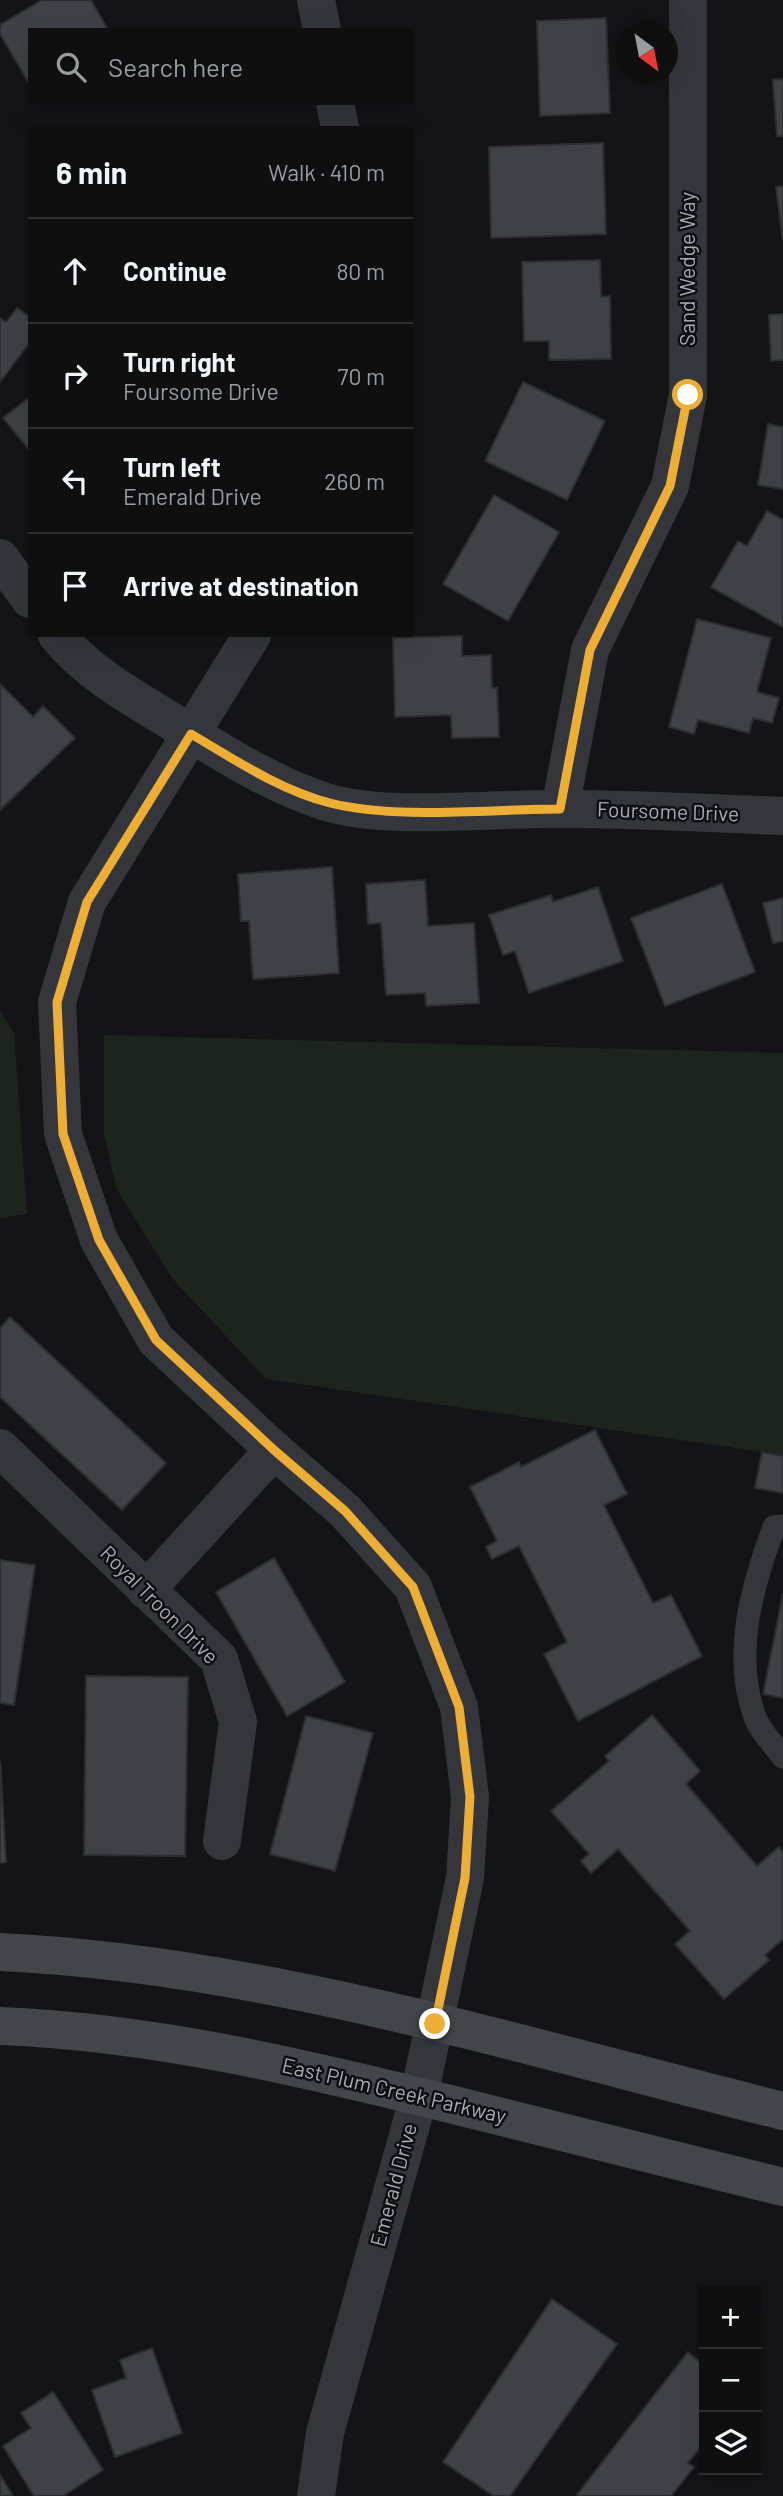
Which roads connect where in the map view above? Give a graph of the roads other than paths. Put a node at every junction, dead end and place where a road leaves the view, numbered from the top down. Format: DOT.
graph roads {
  1 [pos="316,0"];
  2 [pos="688,0"];
  3 [pos="322,28"];
  4 [pos="335,105"];
  5 [pos="340,126"];
  6 [pos="0,558"];
  7 [pos="28,596"];
  8 [pos="59,637"];
  9 [pos="251,637"];
  10 [pos="191,734"];
  11 [pos="560,809"];
  12 [pos="783,816"];
  13 [pos="0,1448"];
  14 [pos="274,1450"];
  15 [pos="783,1526"];
  16 [pos="146,1590"];
  17 [pos="783,1757"];
  18 [pos="222,1841"];
  19 [pos="0,1952"];
  20 [pos="435,2024"];
  21 [pos="0,2026"];
  22 [pos="419,2096"];
  23 [pos="783,2112"];
  24 [pos="783,2187"];
  25 [pos="316,2496"];
  1 -- 3 [label="street"];
  2 -- 11 [label="street, Sand Wedge Way"];
  4 -- 5 [label="street"];
  6 -- 7 [label="street"];
  8 -- 10 [label="street, Foursome Drive"];
  9 -- 10 [label="street, Emerald Drive"];
  10 -- 11 [label="street, Foursome Drive"];
  10 -- 14 [label="street, Emerald Drive"];
  11 -- 12 [label="street, Foursome Drive"];
  13 -- 16 [label="street, Royal Troon Drive"];
  14 -- 16 [label="street"];
  14 -- 20 [label="street, Emerald Drive"];
  15 -- 17 [label="lane"];
  16 -- 18 [label="street, Royal Troon Drive"];
  19 -- 20 [label="main road"];
  20 -- 22 [label="street, Emerald Drive"];
  20 -- 23 [label="main road"];
  21 -- 22 [label="main road, East Plum Creek Parkway"];
  22 -- 24 [label="main road, East Plum Creek Parkway"];
  22 -- 25 [label="street, Emerald Drive"];
}
